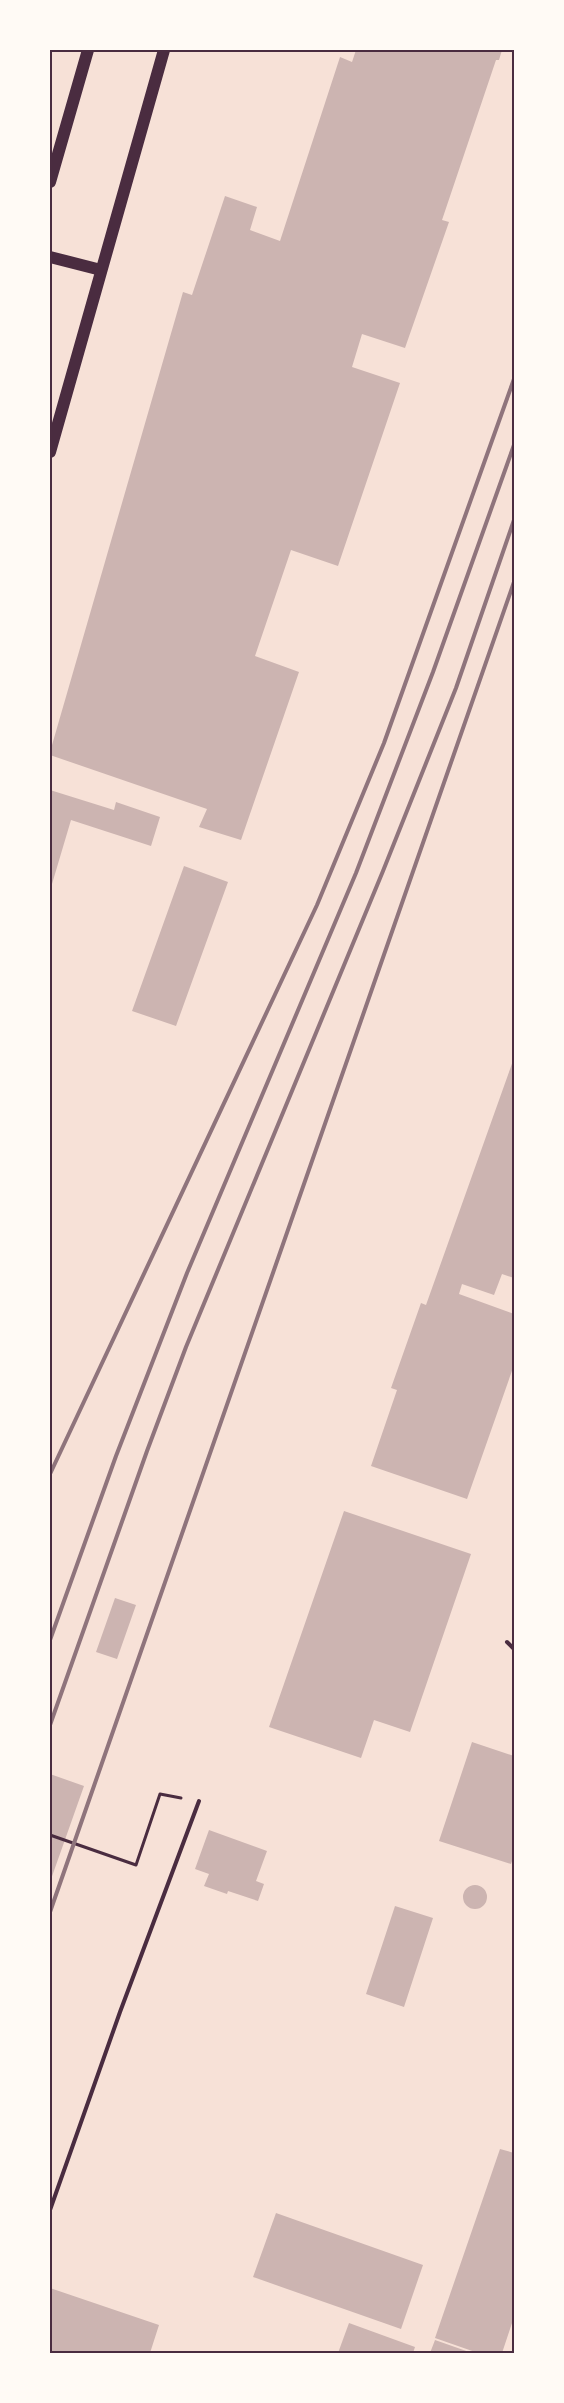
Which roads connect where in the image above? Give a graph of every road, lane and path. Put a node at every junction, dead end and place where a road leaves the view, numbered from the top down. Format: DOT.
graph roads {
  1 [pos="88,50"];
  2 [pos="164,50"];
  3 [pos="50,182"];
  4 [pos="50,257"];
  5 [pos="101,270"];
  6 [pos="53,430"];
  7 [pos="50,452"];
  8 [pos="507,1642"];
  9 [pos="514,1649"];
  10 [pos="199,1801"];
  11 [pos="50,1836"];
  12 [pos="50,2210"];
  1 -- 3 [label="main road"];
  2 -- 5 [label="main road"];
  4 -- 5 [label="main road"];
  5 -- 6 [label="main road"];
  6 -- 7 [label="main road"];
  8 -- 9 [label="lane"];
  10 -- 11 [label="path"];
  10 -- 12 [label="lane"];
}
